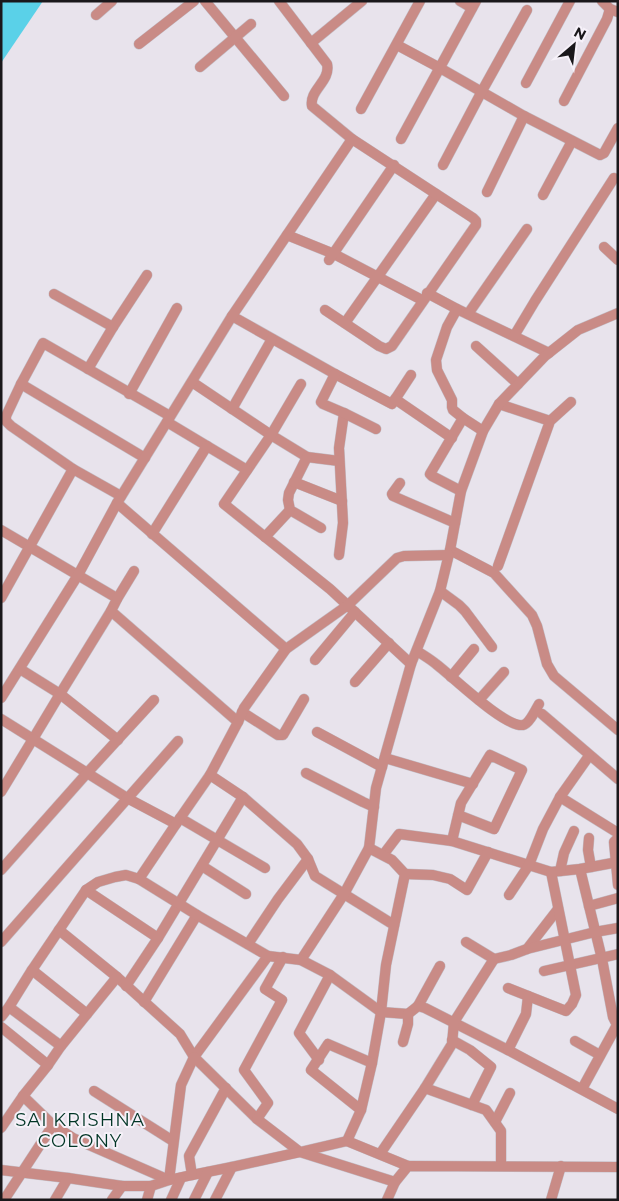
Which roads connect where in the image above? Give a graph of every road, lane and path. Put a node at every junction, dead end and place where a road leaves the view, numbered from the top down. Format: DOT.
graph roads {
  1 [pos="112,1"];
  2 [pos="194,1"];
  3 [pos="206,1"];
  4 [pos="279,1"];
  5 [pos="362,1"];
  6 [pos="420,1"];
  7 [pos="460,1"];
  8 [pos="570,1"];
  9 [pos="602,1"];
  10 [pos="474,5"];
  11 [pos="527,10"];
  12 [pos="614,10"];
  13 [pos="96,15"];
  14 [pos="251,24"];
  15 [pos="235,37"];
  16 [pos="310,43"];
  17 [pos="140,44"];
  18 [pos="397,45"];
  19 [pos="200,67"];
  20 [pos="440,68"];
  21 [pos="526,83"];
  22 [pos="482,91"];
  23 [pos="284,96"];
  24 [pos="564,101"];
  25 [pos="361,110"];
  26 [pos="524,116"];
  27 [pos="618,128"];
  28 [pos="352,139"];
  29 [pos="400,139"];
  30 [pos="572,141"];
  31 [pos="394,165"];
  32 [pos="444,166"];
  33 [pos="614,178"];
  34 [pos="486,192"];
  35 [pos="436,194"];
  36 [pos="542,194"];
  37 [pos="527,229"];
  38 [pos="287,235"];
  39 [pos="604,247"];
  40 [pos="332,257"];
  41 [pos="618,260"];
  42 [pos="147,275"];
  43 [pos="378,276"];
  44 [pos="54,294"];
  45 [pos="425,296"];
  46 [pos="177,308"];
  47 [pos="456,309"];
  48 [pos="325,310"];
  49 [pos="618,313"];
  50 [pos="468,314"];
  51 [pos="232,316"];
  52 [pos="345,324"];
  53 [pos="113,327"];
  54 [pos="514,336"];
  55 [pos="272,339"];
  56 [pos="476,346"];
  57 [pos="549,353"];
  58 [pos="88,369"];
  59 [pos="335,374"];
  60 [pos="411,375"];
  61 [pos="192,382"];
  62 [pos="21,384"];
  63 [pos="301,384"];
  64 [pos="518,384"];
  65 [pos="129,394"];
  66 [pos="395,399"];
  67 [pos="571,402"];
  68 [pos="499,404"];
  69 [pos="232,409"];
  70 [pos="344,413"];
  71 [pos="463,418"];
  72 [pos="168,419"];
  73 [pos="549,422"];
  74 [pos="376,429"];
  75 [pos="483,431"];
  76 [pos="272,435"];
  77 [pos="452,438"];
  78 [pos="207,446"];
  79 [pos="307,457"];
  80 [pos="145,458"];
  81 [pos="339,461"];
  82 [pos="73,468"];
  83 [pos="247,470"];
  84 [pos="294,482"];
  85 [pos="400,482"];
  86 [pos="460,491"];
  87 [pos="119,500"];
  88 [pos="342,501"];
  89 [pos="290,510"];
  90 [pos="455,523"];
  91 [pos="320,528"];
  92 [pos="1,530"];
  93 [pos="152,534"];
  94 [pos="265,537"];
  95 [pos="30,547"];
  96 [pos="450,552"];
  97 [pos="339,555"];
  98 [pos="498,566"];
  99 [pos="134,571"];
  100 [pos="78,575"];
  101 [pos="5,583"];
  102 [pos="440,591"];
  103 [pos="1,598"];
  104 [pos="117,599"];
  105 [pos="352,609"];
  106 [pos="111,611"];
  107 [pos="389,642"];
  108 [pos="492,647"];
  109 [pos="286,649"];
  110 [pos="474,649"];
  111 [pos="416,651"];
  112 [pos="315,660"];
  113 [pos="411,664"];
  114 [pos="20,669"];
  115 [pos="504,672"];
  116 [pos="452,677"];
  117 [pos="354,682"];
  118 [pos="60,694"];
  119 [pos="1,698"];
  120 [pos="304,699"];
  121 [pos="154,700"];
  122 [pos="480,700"];
  123 [pos="539,704"];
  124 [pos="542,714"];
  125 [pos="240,717"];
  126 [pos="1,719"];
  127 [pos="618,730"];
  128 [pos="317,732"];
  129 [pos="34,739"];
  130 [pos="118,740"];
  131 [pos="178,741"];
  132 [pos="589,756"];
  133 [pos="384,763"];
  134 [pos="88,772"];
  135 [pos="306,773"];
  136 [pos="210,775"];
  137 [pos="618,779"];
  138 [pos="473,784"];
  139 [pos="1,792"];
  140 [pos="243,797"];
  141 [pos="560,797"];
  142 [pos="128,798"];
  143 [pos="374,807"];
  144 [pos="458,815"];
  145 [pos="178,821"];
  146 [pos="574,831"];
  147 [pos="618,833"];
  148 [pos="589,838"];
  149 [pos="618,838"];
  150 [pos="218,840"];
  151 [pos="452,841"];
  152 [pos="369,848"];
  153 [pos="488,852"];
  154 [pos="383,856"];
  155 [pos="308,859"];
  156 [pos="616,863"];
  157 [pos="529,865"];
  158 [pos="202,866"];
  159 [pos="591,867"];
  160 [pos="265,868"];
  161 [pos="580,869"];
  162 [pos="1,870"];
  163 [pos="556,871"];
  164 [pos="405,874"];
  165 [pos="139,880"];
  166 [pos="618,885"];
  167 [pos="86,890"];
  168 [pos="246,894"];
  169 [pos="344,894"];
  170 [pos="509,895"];
  171 [pos="618,898"];
  172 [pos="179,904"];
  173 [pos="589,906"];
  174 [pos="558,909"];
  175 [pos="197,915"];
  176 [pos="394,925"];
  177 [pos="618,928"];
  178 [pos="59,930"];
  179 [pos="596,932"];
  180 [pos="158,938"];
  181 [pos="565,939"];
  182 [pos="1,942"];
  183 [pos="466,942"];
  184 [pos="248,944"];
  185 [pos="527,949"];
  186 [pos="618,954"];
  187 [pos="268,956"];
  188 [pos="283,957"];
  189 [pos="494,959"];
  190 [pos="602,959"];
  191 [pos="301,960"];
  192 [pos="570,965"];
  193 [pos="440,966"];
  194 [pos="32,970"];
  195 [pos="544,971"];
  196 [pos="330,975"];
  197 [pos="117,977"];
  198 [pos="126,986"];
  199 [pos="508,988"];
  200 [pos="613,988"];
  201 [pos="528,996"];
  202 [pos="144,1002"];
  203 [pos="418,1006"];
  204 [pos="9,1007"];
  205 [pos="381,1012"];
  206 [pos="88,1014"];
  207 [pos="408,1014"];
  208 [pos="615,1016"];
  209 [pos="1,1017"];
  210 [pos="454,1022"];
  211 [pos="1,1026"];
  212 [pos="452,1040"];
  213 [pos="575,1041"];
  214 [pos="403,1042"];
  215 [pos="61,1046"];
  216 [pos="508,1050"];
  217 [pos="600,1055"];
  218 [pos="194,1057"];
  219 [pos="318,1060"];
  220 [pos="372,1062"];
  221 [pos="48,1065"];
  222 [pos="226,1088"];
  223 [pos="425,1088"];
  224 [pos="582,1089"];
  225 [pos="94,1090"];
  226 [pos="510,1093"];
  227 [pos="23,1096"];
  228 [pos="472,1105"];
  229 [pos="618,1109"];
  230 [pos="361,1110"];
  231 [pos="257,1119"];
  232 [pos="495,1122"];
  233 [pos="53,1125"];
  234 [pos="1,1128"];
  235 [pos="173,1141"];
  236 [pos="347,1141"];
  237 [pos="300,1152"];
  238 [pos="380,1154"];
  239 [pos="502,1165"];
  240 [pos="408,1166"];
  241 [pos="561,1166"];
  242 [pos="618,1166"];
  243 [pos="232,1167"];
  244 [pos="1,1170"];
  245 [pos="208,1172"];
  246 [pos="22,1173"];
  247 [pos="192,1174"];
  248 [pos="68,1178"];
  249 [pos="181,1178"];
  250 [pos="168,1180"];
  251 [pos="395,1182"];
  252 [pos="122,1186"];
  253 [pos="152,1186"];
  254 [pos="554,1199"];
  255 [pos="4,1200"];
  256 [pos="55,1200"];
  257 [pos="112,1200"];
  258 [pos="147,1200"];
  259 [pos="172,1200"];
  260 [pos="194,1200"];
  261 [pos="215,1200"];
  262 [pos="387,1200"];
  1 -- 13 [label="street"];
  2 -- 17 [label="street"];
  3 -- 15 [label="street"];
  4 -- 16 [label="street"];
  5 -- 16 [label="street"];
  6 -- 18 [label="street"];
  7 -- 10 [label="street"];
  8 -- 21 [label="street"];
  9 -- 12 [label="street"];
  10 -- 20 [label="street"];
  11 -- 22 [label="street"];
  12 -- 24 [label="street"];
  14 -- 15 [label="street"];
  15 -- 19 [label="street"];
  15 -- 23 [label="street"];
  16 -- 28 [label="street"];
  18 -- 20 [label="street"];
  18 -- 25 [label="street"];
  20 -- 22 [label="street"];
  20 -- 29 [label="street"];
  22 -- 26 [label="street"];
  22 -- 32 [label="street"];
  26 -- 30 [label="street"];
  26 -- 34 [label="street"];
  27 -- 30 [label="street"];
  28 -- 31 [label="street"];
  28 -- 38 [label="street"];
  30 -- 36 [label="street"];
  31 -- 35 [label="street"];
  31 -- 40 [label="street"];
  33 -- 54 [label="street"];
  35 -- 43 [label="street"];
  35 -- 45 [label="street"];
  37 -- 50 [label="street"];
  38 -- 40 [label="street"];
  38 -- 51 [label="street"];
  39 -- 41 [label="street"];
  40 -- 43 [label="street"];
  42 -- 53 [label="street"];
  43 -- 45 [label="street"];
  43 -- 52 [label="street"];
  44 -- 53 [label="street"];
  45 -- 47 [label="street"];
  45 -- 52 [label="street"];
  46 -- 65 [label="street"];
  47 -- 50 [label="street"];
  47 -- 71 [label="street"];
  48 -- 52 [label="street"];
  49 -- 57 [label="street"];
  50 -- 54 [label="street"];
  51 -- 55 [label="street"];
  51 -- 61 [label="street"];
  53 -- 58 [label="street"];
  54 -- 57 [label="street"];
  55 -- 59 [label="street"];
  55 -- 69 [label="street"];
  56 -- 64 [label="street"];
  57 -- 64 [label="street"];
  58 -- 62 [label="street"];
  58 -- 65 [label="street"];
  59 -- 66 [label="street"];
  59 -- 70 [label="street"];
  60 -- 66 [label="street"];
  61 -- 69 [label="street"];
  61 -- 72 [label="street"];
  62 -- 80 [label="street"];
  62 -- 82 [label="street"];
  63 -- 76 [label="street"];
  64 -- 68 [label="street"];
  65 -- 72 [label="street"];
  66 -- 77 [label="street"];
  67 -- 73 [label="street"];
  68 -- 73 [label="street"];
  68 -- 75 [label="street"];
  69 -- 76 [label="street"];
  70 -- 74 [label="street"];
  70 -- 81 [label="street"];
  71 -- 75 [label="street"];
  71 -- 77 [label="street"];
  72 -- 78 [label="street"];
  72 -- 80 [label="street"];
  73 -- 98 [label="street"];
  75 -- 86 [label="street"];
  76 -- 79 [label="street"];
  76 -- 83 [label="street"];
  77 -- 86 [label="street"];
  78 -- 83 [label="street"];
  78 -- 93 [label="street"];
  79 -- 81 [label="street"];
  79 -- 84 [label="street"];
  80 -- 87 [label="street"];
  81 -- 88 [label="street"];
  82 -- 87 [label="street"];
  82 -- 95 [label="street"];
  83 -- 94 [label="street"];
  84 -- 88 [label="street"];
  84 -- 89 [label="street"];
  85 -- 90 [label="street"];
  86 -- 90 [label="street"];
  87 -- 93 [label="street"];
  87 -- 100 [label="street"];
  88 -- 97 [label="street"];
  89 -- 91 [label="street"];
  89 -- 94 [label="street"];
  90 -- 96 [label="street"];
  92 -- 95 [label="street"];
  93 -- 109 [label="street"];
  94 -- 105 [label="street"];
  95 -- 100 [label="street"];
  95 -- 101 [label="street"];
  96 -- 102 [label="street"];
  96 -- 105 [label="street"];
  96 -- 127 [label="street"];
  99 -- 104 [label="street"];
  100 -- 104 [label="street"];
  100 -- 114 [label="street"];
  101 -- 103 [label="street"];
  102 -- 108 [label="street"];
  102 -- 111 [label="street"];
  104 -- 106 [label="street"];
  105 -- 107 [label="street"];
  105 -- 109 [label="street"];
  105 -- 112 [label="street"];
  106 -- 118 [label="street"];
  106 -- 125 [label="street"];
  107 -- 113 [label="street"];
  107 -- 117 [label="street"];
  109 -- 125 [label="street"];
  110 -- 116 [label="street"];
  111 -- 113 [label="street"];
  111 -- 116 [label="street"];
  113 -- 133 [label="street"];
  114 -- 118 [label="street"];
  114 -- 119 [label="street"];
  115 -- 122 [label="street"];
  116 -- 122 [label="street"];
  118 -- 129 [label="street"];
  118 -- 130 [label="street"];
  120 -- 125 [label="street"];
  121 -- 130 [label="street"];
  122 -- 123 [label="street"];
  124 -- 132 [label="street"];
  125 -- 136 [label="street"];
  126 -- 129 [label="street"];
  128 -- 133 [label="street"];
  129 -- 134 [label="street"];
  129 -- 139 [label="street"];
  130 -- 134 [label="street"];
  131 -- 142 [label="street"];
  132 -- 137 [label="street"];
  132 -- 141 [label="street"];
  133 -- 138 [label="street"];
  133 -- 143 [label="street"];
  134 -- 142 [label="street"];
  134 -- 162 [label="street"];
  135 -- 143 [label="street"];
  136 -- 140 [label="street"];
  136 -- 145 [label="street"];
  138 -- 144 [label="street"];
  138 -- 144 [label="street"];
  140 -- 150 [label="street"];
  140 -- 155 [label="street"];
  141 -- 147 [label="street"];
  141 -- 157 [label="street"];
  142 -- 145 [label="street"];
  142 -- 182 [label="street"];
  143 -- 152 [label="street"];
  144 -- 151 [label="street"];
  145 -- 150 [label="street"];
  145 -- 165 [label="street"];
  146 -- 163 [label="street"];
  148 -- 159 [label="street"];
  149 -- 156 [label="street"];
  150 -- 158 [label="street"];
  150 -- 160 [label="street"];
  151 -- 153 [label="street"];
  151 -- 154 [label="street"];
  152 -- 154 [label="street"];
  152 -- 169 [label="street"];
  153 -- 157 [label="street"];
  153 -- 164 [label="street"];
  154 -- 164 [label="street"];
  155 -- 169 [label="street"];
  155 -- 184 [label="street"];
  156 -- 159 [label="street"];
  156 -- 166 [label="street"];
  157 -- 163 [label="street"];
  157 -- 170 [label="street"];
  158 -- 168 [label="street"];
  158 -- 172 [label="street"];
  159 -- 161 [label="street"];
  161 -- 163 [label="street"];
  161 -- 173 [label="street"];
  163 -- 174 [label="street"];
  164 -- 176 [label="street"];
  165 -- 167 [label="street"];
  165 -- 172 [label="street"];
  167 -- 178 [label="street"];
  167 -- 180 [label="street"];
  169 -- 176 [label="street"];
  169 -- 191 [label="street"];
  171 -- 173 [label="street"];
  172 -- 175 [label="street"];
  172 -- 180 [label="street"];
  173 -- 179 [label="street"];
  174 -- 181 [label="street"];
  174 -- 185 [label="street"];
  175 -- 184 [label="street"];
  175 -- 202 [label="street"];
  176 -- 205 [label="street"];
  177 -- 179 [label="street"];
  178 -- 194 [label="street"];
  178 -- 197 [label="street"];
  179 -- 181 [label="street"];
  179 -- 190 [label="street"];
  180 -- 198 [label="street"];
  181 -- 185 [label="street"];
  181 -- 192 [label="street"];
  183 -- 189 [label="street"];
  184 -- 187 [label="street"];
  185 -- 189 [label="street"];
  186 -- 190 [label="street"];
  187 -- 188 [label="street"];
  187 -- 218 [label="street"];
  188 -- 191 [label="street"];
  188 -- 231 [label="street"];
  189 -- 210 [label="street"];
  190 -- 192 [label="street"];
  190 -- 200 [label="street"];
  191 -- 196 [label="street"];
  192 -- 195 [label="street"];
  192 -- 201 [label="street"];
  193 -- 203 [label="street"];
  194 -- 204 [label="street"];
  194 -- 206 [label="street"];
  196 -- 205 [label="street"];
  196 -- 219 [label="street"];
  197 -- 198 [label="street"];
  197 -- 206 [label="street"];
  198 -- 202 [label="street"];
  199 -- 201 [label="street"];
  200 -- 208 [label="street"];
  201 -- 216 [label="street"];
  202 -- 218 [label="street"];
  203 -- 207 [label="street"];
  203 -- 210 [label="street"];
  204 -- 209 [label="street"];
  204 -- 215 [label="street"];
  205 -- 207 [label="street"];
  205 -- 220 [label="street"];
  206 -- 215 [label="street"];
  207 -- 214 [label="street"];
  208 -- 217 [label="street"];
  210 -- 212 [label="street"];
  210 -- 216 [label="street"];
  211 -- 221 [label="street"];
  212 -- 223 [label="street"];
  212 -- 228 [label="street"];
  213 -- 217 [label="street"];
  215 -- 221 [label="street"];
  216 -- 224 [label="street"];
  217 -- 224 [label="street"];
  218 -- 222 [label="street"];
  218 -- 235 [label="street"];
  219 -- 220 [label="street"];
  219 -- 230 [label="street"];
  220 -- 230 [label="street"];
  221 -- 227 [label="street"];
  222 -- 231 [label="street"];
  222 -- 247 [label="street"];
  223 -- 228 [label="street"];
  223 -- 238 [label="street"];
  224 -- 229 [label="street"];
  225 -- 235 [label="street"];
  226 -- 232 [label="street"];
  227 -- 233 [label="street"];
  227 -- 234 [label="street"];
  228 -- 232 [label="street"];
  230 -- 236 [label="street"];
  231 -- 237 [label="street"];
  232 -- 239 [label="street"];
  233 -- 246 [label="street"];
  233 -- 250 [label="street"];
  235 -- 250 [label="street"];
  236 -- 237 [label="street"];
  236 -- 238 [label="street"];
  237 -- 243 [label="street"];
  237 -- 251 [label="street"];
  238 -- 240 [label="street"];
  239 -- 240 [label="street"];
  239 -- 241 [label="street"];
  240 -- 251 [label="street"];
  241 -- 242 [label="street"];
  241 -- 254 [label="street"];
  243 -- 245 [label="street"];
  243 -- 261 [label="street"];
  244 -- 246 [label="street"];
  245 -- 247 [label="street"];
  245 -- 260 [label="street"];
  246 -- 248 [label="street"];
  246 -- 255 [label="street"];
  247 -- 249 [label="street"];
  248 -- 252 [label="street"];
  248 -- 256 [label="street"];
  249 -- 250 [label="street"];
  249 -- 259 [label="street"];
  250 -- 253 [label="street"];
  251 -- 262 [label="street"];
  252 -- 253 [label="street"];
  252 -- 257 [label="street"];
  253 -- 258 [label="street"];
}
